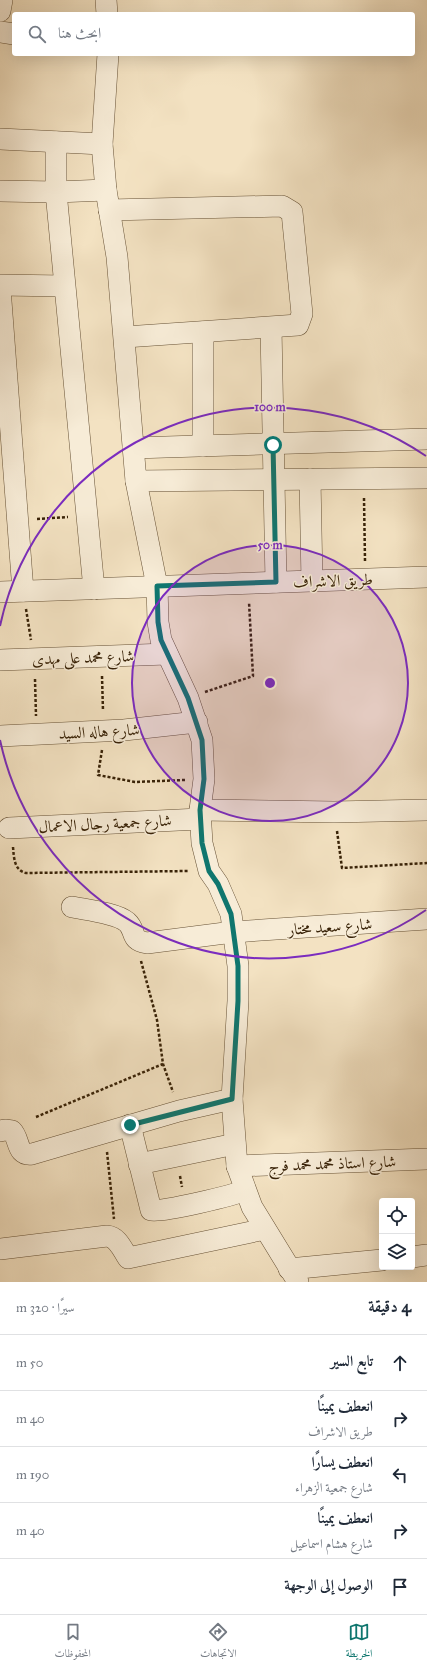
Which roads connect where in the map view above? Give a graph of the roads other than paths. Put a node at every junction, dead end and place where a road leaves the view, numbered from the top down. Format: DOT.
graph roads {
  1 [pos="2,0"];
  2 [pos="106,0"];
  3 [pos="0,11"];
  4 [pos="107,12"];
  5 [pos="0,32"];
  6 [pos="12,34"];
  7 [pos="108,56"];
  8 [pos="0,139"];
  9 [pos="56,142"];
  10 [pos="102,144"];
  11 [pos="0,191"];
  12 [pos="56,192"];
  13 [pos="108,200"];
  14 [pos="0,285"];
  15 [pos="64,286"];
  16 [pos="0,288"];
  17 [pos="271,328"];
  18 [pos="203,332"];
  19 [pos="125,337"];
  20 [pos="427,439"];
  21 [pos="273,445"];
  22 [pos="203,446"];
  23 [pos="133,448"];
  24 [pos="427,478"];
  25 [pos="310,479"];
  26 [pos="274,480"];
  27 [pos="136,481"];
  28 [pos="427,577"];
  29 [pos="312,581"];
  30 [pos="276,582"];
  31 [pos="157,586"];
  32 [pos="94,588"];
  33 [pos="23,591"];
  34 [pos="0,592"];
  35 [pos="167,654"];
  36 [pos="0,660"];
  37 [pos="197,722"];
  38 [pos="0,736"];
  39 [pos="427,810"];
  40 [pos="200,814"];
  41 [pos="9,828"];
  42 [pos="72,907"];
  43 [pos="427,919"];
  44 [pos="234,932"];
  45 [pos="232,1099"];
  46 [pos="130,1125"];
  47 [pos="0,1132"];
  48 [pos="235,1144"];
  49 [pos="427,1159"];
  50 [pos="139,1164"];
  51 [pos="237,1166"];
  52 [pos="245,1190"];
  53 [pos="265,1229"];
  54 [pos="0,1249"];
  55 [pos="427,1255"];
  56 [pos="415,1256"];
  57 [pos="379,1261"];
  58 [pos="294,1276"];
  1 -- 3 [label="street"];
  2 -- 4 [label="street"];
  5 -- 6 [label="street"];
  7 -- 10 [label="street"];
  8 -- 9 [label="street"];
  9 -- 10 [label="street"];
  9 -- 12 [label="street"];
  10 -- 13 [label="street"];
  11 -- 12 [label="street"];
  12 -- 13 [label="street"];
  12 -- 15 [label="street"];
  13 -- 17 [label="street"];
  13 -- 19 [label="street"];
  14 -- 15 [label="street"];
  15 -- 32 [label="street"];
  16 -- 33 [label="street"];
  17 -- 18 [label="street"];
  17 -- 21 [label="street"];
  18 -- 19 [label="street"];
  18 -- 22 [label="street"];
  19 -- 23 [label="street"];
  20 -- 21 [label="street"];
  21 -- 22 [label="street"];
  21 -- 26 [label="street"];
  22 -- 23 [label="street"];
  23 -- 27 [label="street"];
  24 -- 25 [label="street"];
  25 -- 26 [label="street"];
  25 -- 29 [label="street"];
  26 -- 27 [label="street"];
  26 -- 30 [label="street"];
  27 -- 31 [label="street"];
  28 -- 29 [label="street, طريق الاشراف"];
  29 -- 30 [label="street, طريق الاشراف"];
  30 -- 31 [label="street, طريق الاشراف"];
  31 -- 32 [label="street, طريق الاشراف"];
  31 -- 35 [label="street"];
  32 -- 33 [label="street, طريق الاشراف"];
  33 -- 34 [label="street, طريق الاشراف"];
  35 -- 36 [label="street, شارع محمد على مهدى"];
  35 -- 37 [label="street"];
  37 -- 38 [label="street, شارع هاله السيد"];
  37 -- 40 [label="street"];
  39 -- 40 [label="street, شارع جمعية رجال الاعمال"];
  40 -- 41 [label="street, شارع جمعية رجال الاعمال"];
  40 -- 44 [label="street"];
  42 -- 44 [label="street, شارع سعيد مختار"];
  43 -- 44 [label="street, شارع سعيد مختار"];
  44 -- 45 [label="street"];
  45 -- 46 [label="street"];
  45 -- 48 [label="street"];
  46 -- 47 [label="street"];
  46 -- 50 [label="street"];
  48 -- 50 [label="street"];
  48 -- 51 [label="street"];
  49 -- 51 [label="street, شارع استاذ محمد محمد فرج"];
  50 -- 52 [label="street"];
  51 -- 52 [label="street"];
  52 -- 53 [label="street"];
  53 -- 54 [label="street"];
  53 -- 58 [label="street"];
  55 -- 56 [label="street"];
  57 -- 58 [label="street"];
}
